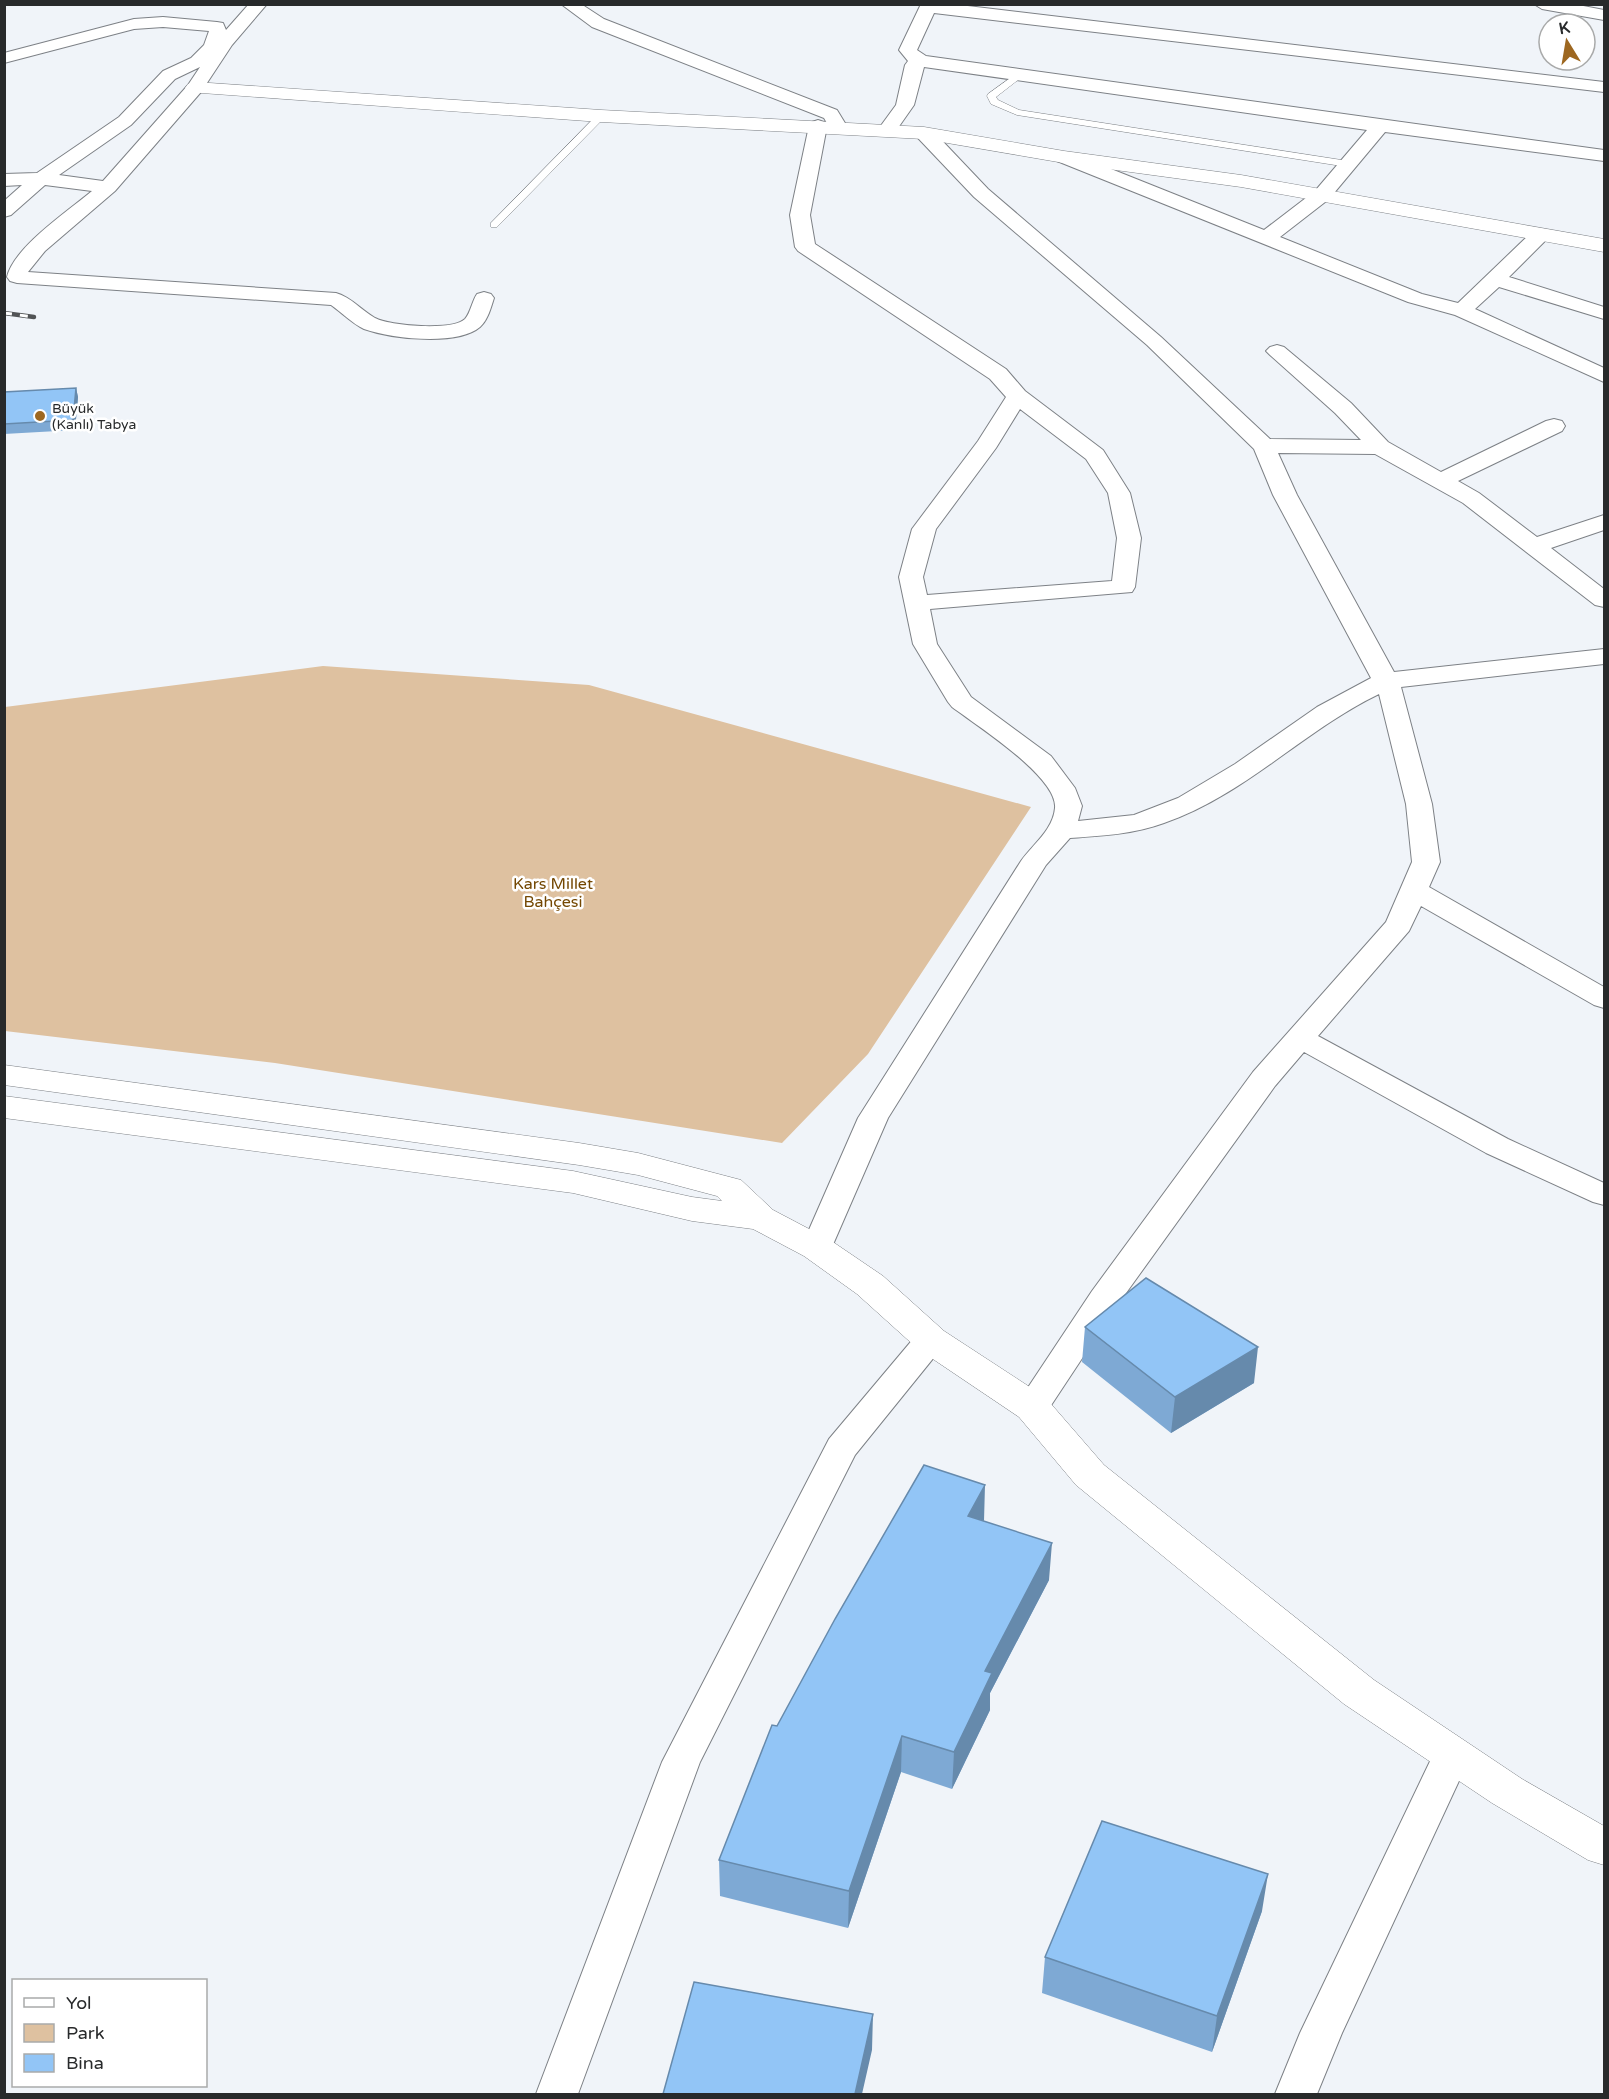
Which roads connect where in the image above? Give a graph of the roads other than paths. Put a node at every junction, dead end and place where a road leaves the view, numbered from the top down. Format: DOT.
graph roads {
  1 [pos="259,4"];
  2 [pos="569,4"];
  3 [pos="1542,4"];
  4 [pos="929,6"];
  5 [pos="1605,15"];
  6 [pos="4,58"];
  7 [pos="921,61"];
  8 [pos="1020,74"];
  9 [pos="1605,87"];
  10 [pos="195,88"];
  11 [pos="601,116"];
  12 [pos="1380,126"];
  13 [pos="829,127"];
  14 [pos="886,131"];
  15 [pos="924,133"];
  16 [pos="1605,154"];
  17 [pos="1064,157"];
  18 [pos="1348,164"];
  19 [pos="40,179"];
  20 [pos="4,180"];
  21 [pos="108,187"];
  22 [pos="1322,195"];
  23 [pos="4,211"];
  24 [pos="494,225"];
  25 [pos="1540,235"];
  26 [pos="1265,239"];
  27 [pos="1605,246"];
  28 [pos="1495,279"];
  29 [pos="484,298"];
  30 [pos="1462,311"];
  31 [pos="1602,314"];
  32 [pos="1277,351"];
  33 [pos="1605,376"];
  34 [pos="1017,396"];
  35 [pos="1554,426"];
  36 [pos="1264,446"];
  37 [pos="1380,447"];
  38 [pos="1439,482"];
  39 [pos="1605,522"];
  40 [pos="1533,546"];
  41 [pos="1605,600"];
  42 [pos="916,603"];
  43 [pos="1605,656"];
  44 [pos="1385,681"];
  45 [pos="1062,830"];
  46 [pos="1414,890"];
  47 [pos="1605,999"];
  48 [pos="1300,1038"];
  49 [pos="4,1075"];
  50 [pos="4,1107"];
  51 [pos="1605,1195"];
  52 [pos="761,1218"];
  53 [pos="817,1248"];
  54 [pos="931,1340"];
  55 [pos="1032,1407"];
  56 [pos="1452,1755"];
  57 [pos="1605,1847"];
  58 [pos="557,2094"];
  59 [pos="1296,2094"];
  1 -- 10 [label="street"];
  2 -- 13 [label="street"];
  3 -- 5 [label="street"];
  4 -- 7 [label="street"];
  4 -- 9 [label="street"];
  6 -- 19 [label="street"];
  7 -- 8 [label="street"];
  7 -- 14 [label="street"];
  8 -- 12 [label="street"];
  8 -- 18 [label="lane"];
  10 -- 11 [label="street"];
  10 -- 21 [label="street"];
  11 -- 13 [label="street"];
  11 -- 24 [label="lane"];
  12 -- 16 [label="street"];
  12 -- 18 [label="street"];
  13 -- 14 [label="street"];
  13 -- 34 [label="street"];
  14 -- 15 [label="street"];
  15 -- 17 [label="street"];
  15 -- 36 [label="street"];
  17 -- 22 [label="street"];
  17 -- 26 [label="street"];
  18 -- 22 [label="street"];
  19 -- 20 [label="street"];
  19 -- 21 [label="street"];
  19 -- 23 [label="street"];
  21 -- 29 [label="street"];
  22 -- 25 [label="street"];
  22 -- 26 [label="street"];
  25 -- 27 [label="street"];
  25 -- 28 [label="street"];
  26 -- 30 [label="street"];
  28 -- 30 [label="street"];
  28 -- 31 [label="street"];
  30 -- 33 [label="street"];
  32 -- 37 [label="street"];
  34 -- 42 [label="street"];
  34 -- 42 [label="street"];
  35 -- 38 [label="street"];
  36 -- 37 [label="street"];
  36 -- 44 [label="street"];
  37 -- 38 [label="street"];
  38 -- 40 [label="street"];
  39 -- 40 [label="street"];
  40 -- 41 [label="street"];
  42 -- 45 [label="street"];
  43 -- 44 [label="street"];
  44 -- 45 [label="street"];
  44 -- 46 [label="street"];
  45 -- 53 [label="street"];
  46 -- 47 [label="street"];
  46 -- 48 [label="street"];
  48 -- 51 [label="street"];
  48 -- 55 [label="street"];
  49 -- 52 [label="street"];
  50 -- 52 [label="street"];
  52 -- 53 [label="street"];
  53 -- 54 [label="street"];
  54 -- 55 [label="street"];
  54 -- 58 [label="street"];
  55 -- 56 [label="street"];
  56 -- 57 [label="street"];
  56 -- 59 [label="street"];
}
